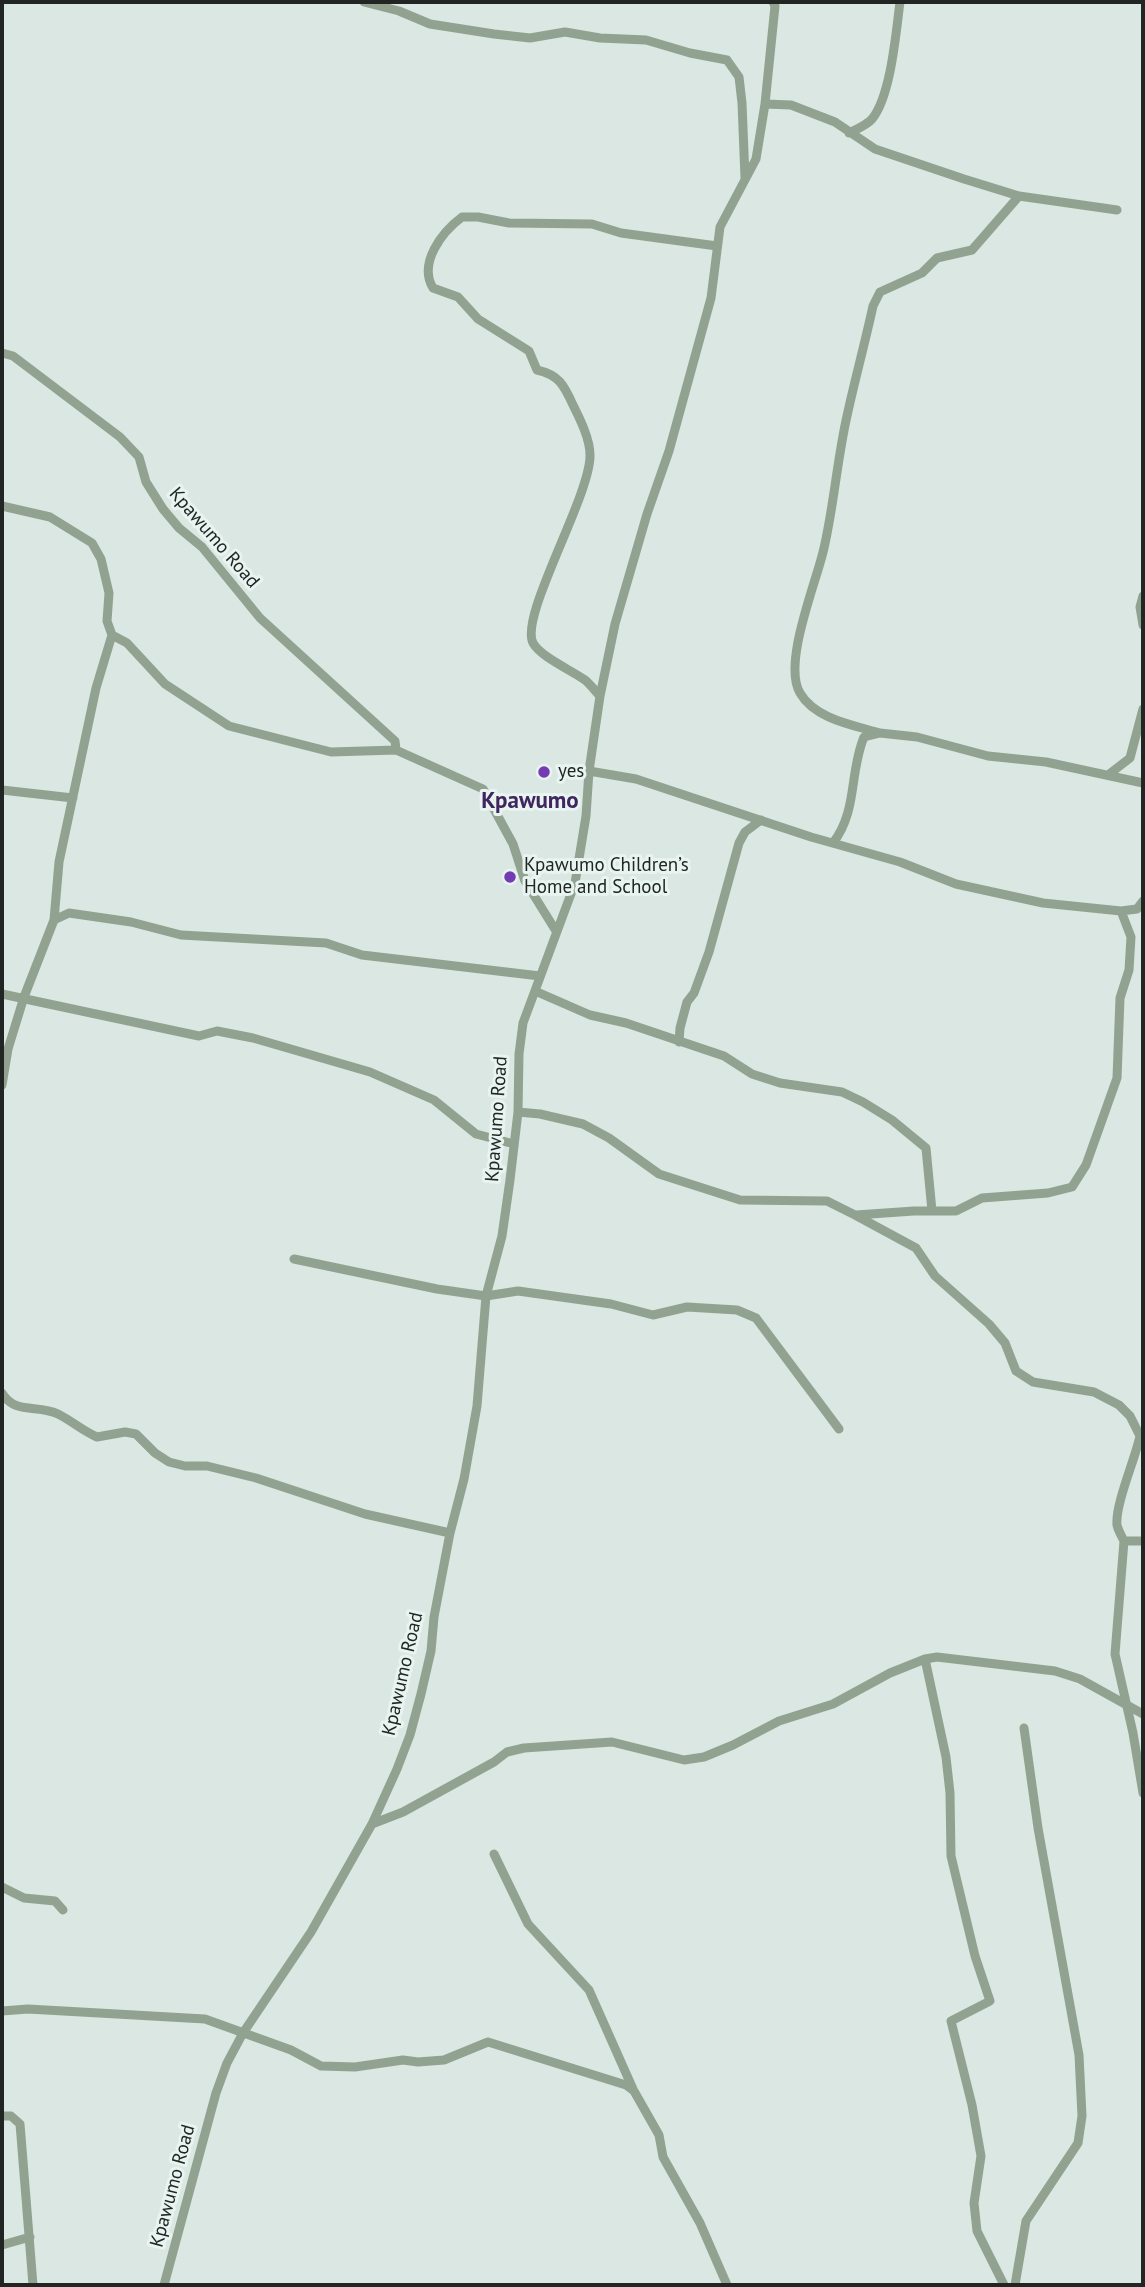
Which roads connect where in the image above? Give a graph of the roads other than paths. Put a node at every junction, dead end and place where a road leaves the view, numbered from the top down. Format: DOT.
graph roads {
  1 [pos="364,2"];
  2 [pos="773,2"];
  3 [pos="900,2"];
  4 [pos="765,104"];
  5 [pos="849,133"];
  6 [pos="745,180"];
  7 [pos="1019,196"];
  8 [pos="1117,209"];
  9 [pos="717,246"];
  10 [pos="2,353"];
  11 [pos="2,506"];
  12 [pos="1143,596"];
  13 [pos="1143,625"];
  14 [pos="112,635"];
  15 [pos="600,696"];
  16 [pos="1143,709"];
  17 [pos="880,733"];
  18 [pos="396,750"];
  19 [pos="589,771"];
  20 [pos="1108,775"];
  21 [pos="1143,783"];
  22 [pos="2,790"];
  23 [pos="74,798"];
  24 [pos="761,820"];
  25 [pos="833,843"];
  26 [pos="1143,901"];
  27 [pos="1121,911"];
  28 [pos="54,920"];
  29 [pos="556,931"];
  30 [pos="540,976"];
  31 [pos="535,991"];
  32 [pos="2,994"];
  33 [pos="24,998"];
  34 [pos="679,1042"];
  35 [pos="2,1085"];
  36 [pos="518,1112"];
  37 [pos="514,1144"];
  38 [pos="932,1211"];
  39 [pos="855,1215"];
  40 [pos="294,1259"];
  41 [pos="486,1296"];
  42 [pos="2,1393"];
  43 [pos="839,1429"];
  44 [pos="1141,1439"];
  45 [pos="450,1533"];
  46 [pos="1124,1541"];
  47 [pos="1143,1541"];
  48 [pos="925,1659"];
  49 [pos="1125,1703"];
  50 [pos="1143,1714"];
  51 [pos="1024,1728"];
  52 [pos="1143,1793"];
  53 [pos="372,1824"];
  54 [pos="494,1854"];
  55 [pos="2,1887"];
  56 [pos="63,1910"];
  57 [pos="2,2011"];
  58 [pos="243,2033"];
  59 [pos="634,2091"];
  60 [pos="2,2116"];
  61 [pos="30,2237"];
  62 [pos="2,2245"];
  63 [pos="33,2285"];
  64 [pos="164,2285"];
  65 [pos="727,2285"];
  66 [pos="1003,2285"];
  67 [pos="1015,2285"];
  1 -- 6 [label="street"];
  2 -- 4 [label="street, Kpawumo Road"];
  3 -- 5 [label="street"];
  4 -- 5 [label="street"];
  4 -- 6 [label="street, Kpawumo Road"];
  5 -- 7 [label="street"];
  6 -- 9 [label="street, Kpawumo Road"];
  7 -- 8 [label="street"];
  7 -- 17 [label="street"];
  9 -- 15 [label="street, Kpawumo Road"];
  9 -- 15 [label="street"];
  10 -- 18 [label="street, Kpawumo Road"];
  11 -- 14 [label="street"];
  12 -- 13 [label="street"];
  14 -- 18 [label="street"];
  14 -- 23 [label="street"];
  15 -- 19 [label="street, Kpawumo Road"];
  16 -- 20 [label="street"];
  17 -- 20 [label="street"];
  17 -- 25 [label="street"];
  18 -- 29 [label="street, Kpawumo Road"];
  19 -- 24 [label="street"];
  19 -- 29 [label="street, Kpawumo Road"];
  20 -- 21 [label="street"];
  22 -- 23 [label="street"];
  23 -- 28 [label="street"];
  24 -- 25 [label="street"];
  24 -- 34 [label="street"];
  25 -- 27 [label="street"];
  26 -- 27 [label="street"];
  27 -- 38 [label="street"];
  28 -- 30 [label="street"];
  28 -- 33 [label="street"];
  29 -- 30 [label="street, Kpawumo Road"];
  30 -- 31 [label="street, Kpawumo Road"];
  31 -- 34 [label="street"];
  31 -- 36 [label="street, Kpawumo Road"];
  32 -- 33 [label="street"];
  33 -- 35 [label="street"];
  33 -- 37 [label="street"];
  34 -- 38 [label="street"];
  36 -- 37 [label="street, Kpawumo Road"];
  36 -- 39 [label="street"];
  37 -- 41 [label="street, Kpawumo Road"];
  38 -- 39 [label="street"];
  39 -- 44 [label="street"];
  40 -- 41 [label="street"];
  41 -- 43 [label="street"];
  41 -- 45 [label="street, Kpawumo Road"];
  42 -- 45 [label="street"];
  44 -- 46 [label="street"];
  45 -- 53 [label="street, Kpawumo Road"];
  46 -- 47 [label="street"];
  46 -- 49 [label="street"];
  48 -- 49 [label="street"];
  48 -- 53 [label="street"];
  48 -- 66 [label="street"];
  49 -- 50 [label="street"];
  49 -- 52 [label="street"];
  51 -- 67 [label="street"];
  53 -- 58 [label="street, Kpawumo Road"];
  54 -- 59 [label="street"];
  55 -- 56 [label="street"];
  57 -- 58 [label="street"];
  58 -- 59 [label="street"];
  58 -- 64 [label="street, Kpawumo Road"];
  59 -- 65 [label="street"];
  60 -- 61 [label="street"];
  61 -- 62 [label="street"];
  61 -- 63 [label="street"];
}
